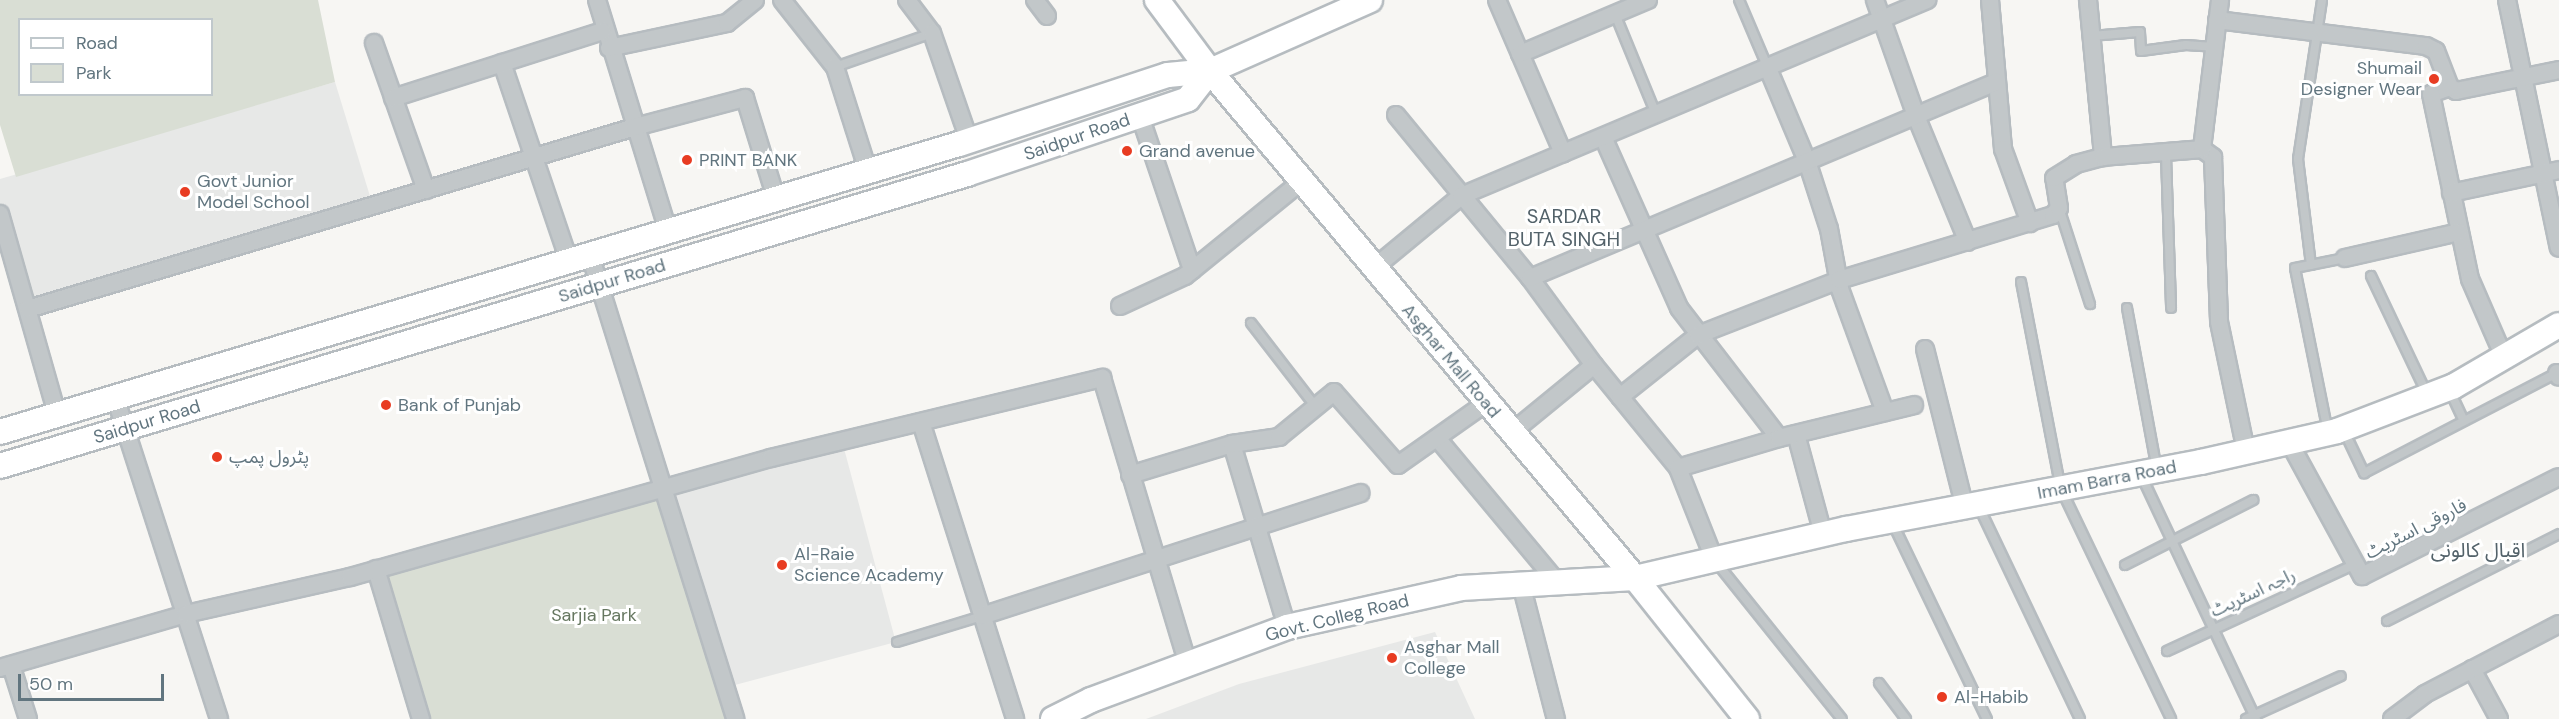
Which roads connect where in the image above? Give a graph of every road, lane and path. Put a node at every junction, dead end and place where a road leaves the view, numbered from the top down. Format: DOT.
graph roads {
  1 [pos="597,0"];
  2 [pos="755,0"];
  3 [pos="782,0"];
  4 [pos="907,0"];
  5 [pos="1035,0"];
  6 [pos="1157,0"];
  7 [pos="1497,0"];
  8 [pos="1648,0"];
  9 [pos="1739,0"];
  10 [pos="1875,0"];
  11 [pos="1927,0"];
  12 [pos="1990,0"];
  13 [pos="2088,0"];
  14 [pos="2220,0"];
  15 [pos="2322,0"];
  16 [pos="2508,0"];
  17 [pos="1360,2"];
  18 [pos="1615,14"];
  19 [pos="1047,16"];
  20 [pos="1882,19"];
  21 [pos="2217,20"];
  22 [pos="603,31"];
  23 [pos="932,33"];
  24 [pos="2317,33"];
  25 [pos="2091,36"];
  26 [pos="374,43"];
  27 [pos="2213,47"];
  28 [pos="609,48"];
  29 [pos="1520,54"];
  30 [pos="502,63"];
  31 [pos="1767,66"];
  32 [pos="835,67"];
  33 [pos="2559,70"];
  34 [pos="1210,71"];
  35 [pos="2524,80"];
  36 [pos="1995,82"];
  37 [pos="2450,87"];
  38 [pos="393,98"];
  39 [pos="1396,114"];
  40 [pos="1656,114"];
  41 [pos="1140,116"];
  42 [pos="1916,116"];
  43 [pos="635,127"];
  44 [pos="1603,137"];
  45 [pos="969,140"];
  46 [pos="2202,150"];
  47 [pos="1563,153"];
  48 [pos="2166,155"];
  49 [pos="2103,157"];
  50 [pos="534,158"];
  51 [pos="1807,161"];
  52 [pos="2559,170"];
  53 [pos="868,171"];
  54 [pos="2541,174"];
  55 [pos="1302,181"];
  56 [pos="426,190"];
  57 [pos="2451,193"];
  58 [pos="1461,196"];
  59 [pos="776,198"];
  60 [pos="2059,208"];
  61 [pos="0,214"];
  62 [pos="2030,223"];
  63 [pos="1641,229"];
  64 [pos="668,231"];
  65 [pos="2459,232"];
  66 [pos="1968,242"];
  67 [pos="2559,248"];
  68 [pos="6,258"];
  69 [pos="579,258"];
  70 [pos="2345,258"];
  71 [pos="2311,265"];
  72 [pos="1374,268"];
  73 [pos="1192,270"];
  74 [pos="2371,276"];
  75 [pos="1530,278"];
  76 [pos="1839,280"];
  77 [pos="2021,282"];
  78 [pos="600,285"];
  79 [pos="2090,304"];
  80 [pos="1120,306"];
  81 [pos="2127,308"];
  82 [pos="2171,308"];
  83 [pos="28,309"];
  84 [pos="1251,323"];
  85 [pos="2559,325"];
  86 [pos="1698,335"];
  87 [pos="1925,349"];
  88 [pos="2503,355"];
  89 [pos="1594,365"];
  90 [pos="2558,375"];
  91 [pos="2438,392"];
  92 [pos="1620,397"];
  93 [pos="116,400"];
  94 [pos="1486,403"];
  95 [pos="1914,405"];
  96 [pos="1316,407"];
  97 [pos="1885,412"];
  98 [pos="57,414"];
  99 [pos="2464,421"];
  100 [pos="921,422"];
  101 [pos="123,429"];
  102 [pos="2336,431"];
  103 [pos="0,432"];
  104 [pos="1511,433"];
  105 [pos="1796,434"];
  106 [pos="1437,438"];
  107 [pos="1779,438"];
  108 [pos="2289,442"];
  109 [pos="1232,444"];
  110 [pos="2246,451"];
  111 [pos="0,466"];
  112 [pos="1678,468"];
  113 [pos="2149,472"];
  114 [pos="1130,476"];
  115 [pos="2559,477"];
  116 [pos="664,488"];
  117 [pos="2061,489"];
  118 [pos="1361,493"];
  119 [pos="2253,500"];
  120 [pos="1971,507"];
  121 [pos="1891,521"];
  122 [pos="1256,525"];
  123 [pos="1823,534"];
  124 [pos="2559,534"];
  125 [pos="2173,543"];
  126 [pos="1155,557"];
  127 [pos="1714,559"];
  128 [pos="2125,565"];
  129 [pos="2354,565"];
  130 [pos="376,569"];
  131 [pos="1635,578"];
  132 [pos="1557,582"];
  133 [pos="1521,584"];
  134 [pos="186,614"];
  135 [pos="982,616"];
  136 [pos="2387,621"];
  137 [pos="2559,624"];
  138 [pos="1287,627"];
  139 [pos="2214,629"];
  140 [pos="897,642"];
  141 [pos="2167,651"];
  142 [pos="1188,664"];
  143 [pos="6,666"];
  144 [pos="2472,669"];
  145 [pos="2341,676"];
  146 [pos="1879,683"];
  147 [pos="1983,717"];
  148 [pos="2252,718"];
  149 [pos="28,719"];
  150 [pos="219,719"];
  151 [pos="421,719"];
  152 [pos="735,719"];
  153 [pos="1015,719"];
  154 [pos="1053,719"];
  155 [pos="1556,719"];
  156 [pos="1748,719"];
  157 [pos="1842,719"];
  158 [pos="1906,719"];
  159 [pos="2079,719"];
  160 [pos="2171,719"];
  161 [pos="2392,719"];
  162 [pos="2499,719"];
  1 -- 22 [label="street"];
  2 -- 28 [label="street"];
  3 -- 32 [label="street"];
  4 -- 23 [label="street"];
  5 -- 19 [label="street"];
  6 -- 34 [label="main road, Asghar Mall Road"];
  7 -- 29 [label="street"];
  8 -- 18 [label="street"];
  9 -- 31 [label="lane"];
  10 -- 20 [label="street"];
  11 -- 20 [label="street"];
  12 -- 36 [label="street"];
  13 -- 25 [label="street"];
  14 -- 21 [label="street"];
  15 -- 24 [label="lane"];
  16 -- 35 [label="street"];
  17 -- 34 [label="main road, Saidpur Road"];
  18 -- 29 [label="street"];
  18 -- 40 [label="lane"];
  20 -- 31 [label="street"];
  20 -- 42 [label="street"];
  21 -- 24 [label="street"];
  21 -- 27 [label="street"];
  22 -- 28 [label="street"];
  22 -- 30 [label="street"];
  23 -- 32 [label="lane"];
  23 -- 45 [label="street"];
  24 -- 37 [label="street"];
  24 -- 71 [label="lane"];
  25 -- 27 [label="lane"];
  25 -- 49 [label="street"];
  26 -- 38 [label="street"];
  27 -- 46 [label="street"];
  28 -- 43 [label="street"];
  29 -- 47 [label="street"];
  30 -- 38 [label="street"];
  30 -- 50 [label="street"];
  31 -- 40 [label="street"];
  31 -- 51 [label="street"];
  32 -- 53 [label="street"];
  33 -- 35 [label="street"];
  34 -- 41 [label="main road, Saidpur Road"];
  34 -- 45 [label="main road, Saidpur Road"];
  34 -- 55 [label="main road, Asghar Mall Road"];
  35 -- 37 [label="street"];
  35 -- 54 [label="street"];
  36 -- 42 [label="street"];
  36 -- 62 [label="street"];
  37 -- 57 [label="street"];
  38 -- 56 [label="street"];
  39 -- 58 [label="street"];
  40 -- 44 [label="street"];
  41 -- 73 [label="street"];
  41 -- 78 [label="main road, Saidpur Road"];
  42 -- 51 [label="street"];
  42 -- 66 [label="street"];
  43 -- 50 [label="street"];
  43 -- 59 [label="street"];
  43 -- 64 [label="street"];
  44 -- 47 [label="street"];
  44 -- 63 [label="street"];
  45 -- 53 [label="main road, Saidpur Road"];
  46 -- 48 [label="street"];
  46 -- 110 [label="street"];
  47 -- 58 [label="street"];
  48 -- 49 [label="street"];
  48 -- 82 [label="lane"];
  49 -- 60 [label="street"];
  50 -- 56 [label="street"];
  50 -- 69 [label="street"];
  51 -- 63 [label="street"];
  51 -- 76 [label="street"];
  52 -- 54 [label="street"];
  53 -- 59 [label="main road, Saidpur Road"];
  54 -- 57 [label="street"];
  54 -- 67 [label="street"];
  55 -- 72 [label="main road, Asghar Mall Road"];
  55 -- 73 [label="street"];
  56 -- 83 [label="street"];
  57 -- 65 [label="street"];
  58 -- 72 [label="street"];
  58 -- 75 [label="street"];
  59 -- 64 [label="main road, Saidpur Road"];
  60 -- 62 [label="street"];
  60 -- 79 [label="lane"];
  61 -- 68 [label="street"];
  62 -- 66 [label="street"];
  63 -- 75 [label="street"];
  63 -- 86 [label="street"];
  64 -- 69 [label="main road, Saidpur Road"];
  65 -- 70 [label="street"];
  65 -- 88 [label="street"];
  66 -- 76 [label="street"];
  68 -- 83 [label="street"];
  69 -- 78 [label="street"];
  69 -- 93 [label="main road, Saidpur Road"];
  70 -- 71 [label="lane"];
  71 -- 102 [label="lane"];
  72 -- 94 [label="main road, Asghar Mall Road"];
  73 -- 80 [label="street"];
  74 -- 91 [label="lane"];
  75 -- 89 [label="street"];
  76 -- 86 [label="street"];
  76 -- 97 [label="street"];
  77 -- 117 [label="lane"];
  78 -- 101 [label="main road, Saidpur Road"];
  78 -- 116 [label="street"];
  81 -- 113 [label="lane"];
  83 -- 98 [label="street"];
  84 -- 96 [label="lane"];
  85 -- 88 [label="main road, Imam Barra Road"];
  86 -- 92 [label="street"];
  86 -- 107 [label="street"];
  87 -- 120 [label="street"];
  88 -- 91 [label="main road, Imam Barra Road"];
  89 -- 92 [label="street"];
  89 -- 104 [label="street"];
  90 -- 99 [label="lane"];
  91 -- 99 [label="lane"];
  91 -- 102 [label="main road, Imam Barra Road"];
  92 -- 112 [label="street"];
  93 -- 98 [label="main road, Saidpur Road"];
  93 -- 101 [label="street"];
  94 -- 104 [label="main road, Asghar Mall Road"];
  94 -- 106 [label="street"];
  95 -- 97 [label="street"];
  96 -- 106 [label="street"];
  96 -- 109 [label="street"];
  97 -- 105 [label="street"];
  98 -- 103 [label="main road, Saidpur Road"];
  99 -- 102 [label="lane"];
  100 -- 114 [label="street"];
  100 -- 116 [label="street"];
  100 -- 135 [label="street"];
  101 -- 111 [label="main road, Saidpur Road"];
  101 -- 134 [label="street"];
  102 -- 108 [label="main road, Imam Barra Road"];
  104 -- 131 [label="main road, Asghar Mall Road"];
  105 -- 107 [label="street"];
  105 -- 123 [label="street"];
  106 -- 132 [label="street"];
  107 -- 112 [label="street"];
  108 -- 110 [label="main road, Imam Barra Road"];
  108 -- 129 [label="street, فاروقی اسٹریٹ"];
  109 -- 114 [label="street"];
  109 -- 122 [label="street"];
  110 -- 113 [label="main road, Imam Barra Road"];
  112 -- 127 [label="street"];
  113 -- 117 [label="main road, Imam Barra Road"];
  113 -- 125 [label="lane"];
  114 -- 126 [label="street"];
  115 -- 129 [label="street, فاروقی اسٹریٹ"];
  116 -- 130 [label="street"];
  116 -- 152 [label="street"];
  117 -- 120 [label="main road, Imam Barra Road"];
  117 -- 160 [label="lane"];
  118 -- 122 [label="street"];
  119 -- 125 [label="lane"];
  120 -- 121 [label="main road, Imam Barra Road"];
  120 -- 159 [label="lane"];
  121 -- 123 [label="main road, Imam Barra Road"];
  121 -- 147 [label="lane"];
  122 -- 126 [label="street"];
  122 -- 138 [label="street"];
  123 -- 127 [label="main road, Imam Barra Road"];
  124 -- 136 [label="lane"];
  125 -- 128 [label="lane"];
  125 -- 139 [label="lane"];
  126 -- 135 [label="street"];
  126 -- 142 [label="street"];
  127 -- 131 [label="main road, Imam Barra Road"];
  127 -- 157 [label="lane"];
  129 -- 139 [label="lane, راجہ اسٹریٹ"];
  130 -- 134 [label="street"];
  130 -- 151 [label="street"];
  131 -- 132 [label="main road, Govt. Colleg Road"];
  131 -- 156 [label="main road, Asghar Mall Road"];
  132 -- 133 [label="main road, Govt. Colleg Road"];
  133 -- 138 [label="main road, Govt. Colleg Road"];
  133 -- 155 [label="street"];
  134 -- 143 [label="street"];
  134 -- 150 [label="street"];
  135 -- 140 [label="lane"];
  135 -- 153 [label="street"];
  137 -- 144 [label="street"];
  138 -- 142 [label="main road, Govt. Colleg Road"];
  139 -- 141 [label="lane, راجہ اسٹریٹ"];
  139 -- 148 [label="lane"];
  142 -- 154 [label="main road, Govt. Colleg Road"];
  143 -- 149 [label="street"];
  144 -- 161 [label="street"];
  144 -- 162 [label="street"];
  145 -- 148 [label="lane"];
  146 -- 158 [label="lane"];
}
